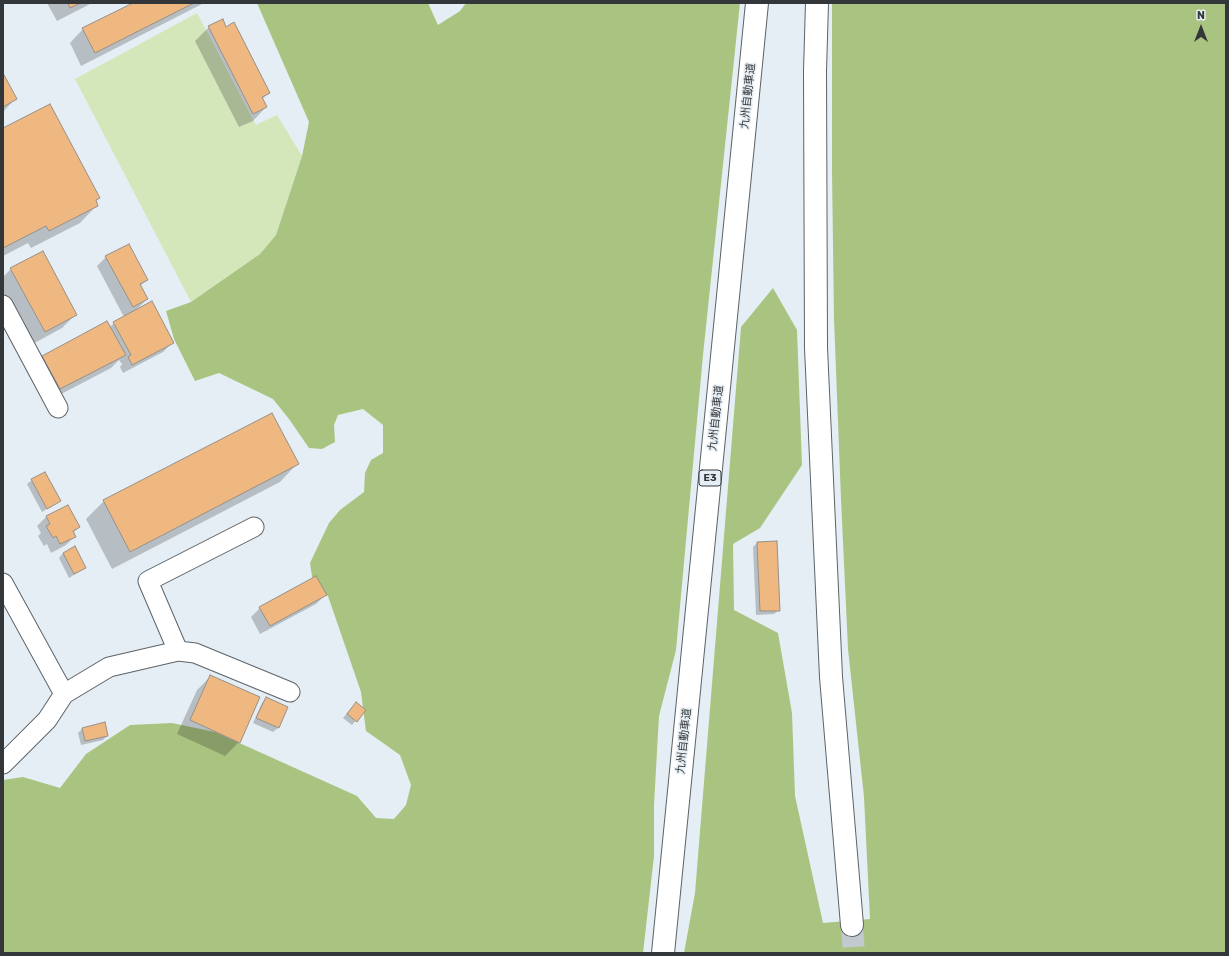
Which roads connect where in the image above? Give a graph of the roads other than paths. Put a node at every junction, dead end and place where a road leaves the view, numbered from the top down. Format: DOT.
graph roads {
  1 [pos="757,3"];
  2 [pos="817,3"];
  3 [pos="3,305"];
  4 [pos="58,408"];
  5 [pos="254,527"];
  6 [pos="5,592"];
  7 [pos="178,651"];
  8 [pos="290,692"];
  9 [pos="64,694"];
  10 [pos="3,764"];
  11 [pos="852,925"];
  12 [pos="663,953"];
  1 -- 12 [label="highway, 九州自動車道 / E3"];
  2 -- 11 [label="highway"];
  3 -- 4 [label="street"];
  5 -- 7 [label="street"];
  6 -- 9 [label="street"];
  7 -- 8 [label="street"];
  7 -- 9 [label="street"];
  9 -- 10 [label="street"];
}
